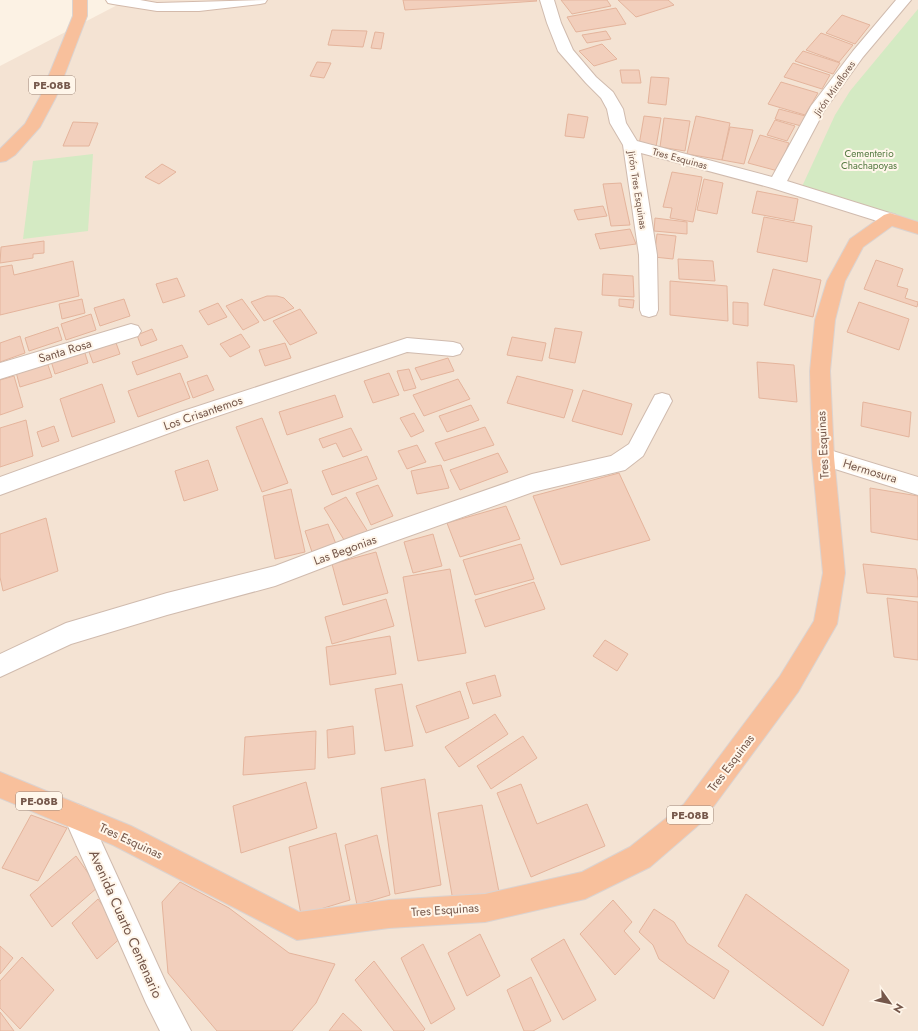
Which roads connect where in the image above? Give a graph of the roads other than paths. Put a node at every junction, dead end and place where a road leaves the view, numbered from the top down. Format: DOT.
graph roads {
  1 [pos="80,0"];
  2 [pos="112,0"];
  3 [pos="260,0"];
  4 [pos="547,0"];
  5 [pos="904,0"];
  6 [pos="630,145"];
  7 [pos="0,157"];
  8 [pos="777,184"];
  9 [pos="890,219"];
  10 [pos="918,228"];
  11 [pos="649,310"];
  12 [pos="130,331"];
  13 [pos="453,349"];
  14 [pos="0,371"];
  15 [pos="662,402"];
  16 [pos="823,457"];
  17 [pos="0,486"];
  18 [pos="918,486"];
  19 [pos="0,666"];
  20 [pos="0,785"];
  21 [pos="77,817"];
  22 [pos="176,1031"];
  1 -- 7 [label="highway, PE-08B"];
  2 -- 3 [label="street"];
  4 -- 6 [label="street, Jirón Tres Esquinas"];
  5 -- 8 [label="street, Jirón Miraflores"];
  6 -- 8 [label="street, Tres Esquinas"];
  6 -- 11 [label="street, Jirón Tres Esquinas"];
  8 -- 9 [label="street, Tres Esquinas"];
  9 -- 10 [label="highway, Tres Esquinas"];
  9 -- 16 [label="highway, Tres Esquinas / PE-08B"];
  12 -- 14 [label="street, Santa Rosa"];
  13 -- 17 [label="street, Los Crisantemos"];
  15 -- 19 [label="street, Las Begonias"];
  16 -- 18 [label="street, Hermosura"];
  16 -- 21 [label="highway, Tres Esquinas / PE-08B"];
  20 -- 21 [label="highway, Tres Esquinas / PE-08B"];
  21 -- 22 [label="street, Avenida Cuarto Centenario"];
}
